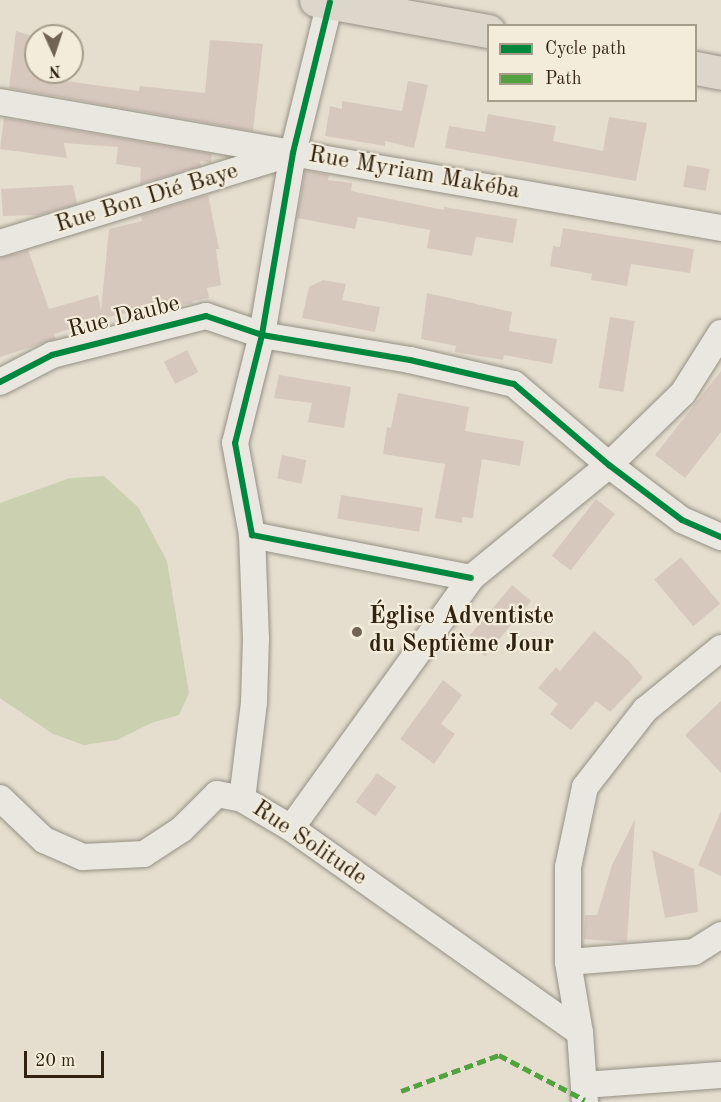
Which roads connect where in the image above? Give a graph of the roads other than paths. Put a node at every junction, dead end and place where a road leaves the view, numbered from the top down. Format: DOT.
graph roads {
  1 [pos="323,1"];
  2 [pos="487,31"];
  3 [pos="697,68"];
  4 [pos="721,73"];
  5 [pos="0,102"];
  6 [pos="293,153"];
  7 [pos="721,228"];
  8 [pos="0,243"];
  9 [pos="721,333"];
  10 [pos="262,335"];
  11 [pos="0,382"];
  12 [pos="609,465"];
  13 [pos="252,535"];
  14 [pos="721,537"];
  15 [pos="471,578"];
  16 [pos="721,648"];
  17 [pos="0,798"];
  18 [pos="242,799"];
  19 [pos="291,828"];
  20 [pos="721,935"];
  21 [pos="568,962"];
  22 [pos="580,1033"];
  23 [pos="721,1075"];
  24 [pos="585,1094"];
  1 -- 2 [label="main road"];
  1 -- 6 [label="street"];
  3 -- 4 [label="main road"];
  5 -- 6 [label="street, Rue Myriam Makéba"];
  6 -- 7 [label="street, Rue Myriam Makéba"];
  6 -- 8 [label="street, Rue Bon Dié Baye"];
  6 -- 10 [label="street"];
  9 -- 12 [label="street"];
  10 -- 11 [label="street, Rue Daube"];
  10 -- 12 [label="street, Rue Daube"];
  10 -- 13 [label="street"];
  12 -- 14 [label="street, Rue Daube"];
  12 -- 15 [label="street"];
  13 -- 15 [label="street"];
  13 -- 18 [label="street"];
  15 -- 19 [label="street"];
  16 -- 21 [label="street"];
  17 -- 18 [label="street, Rue Solitude"];
  18 -- 19 [label="street, Rue Solitude"];
  19 -- 22 [label="street, Rue Solitude"];
  20 -- 21 [label="street"];
  21 -- 22 [label="street"];
  22 -- 24 [label="street"];
  23 -- 24 [label="street"];
}
